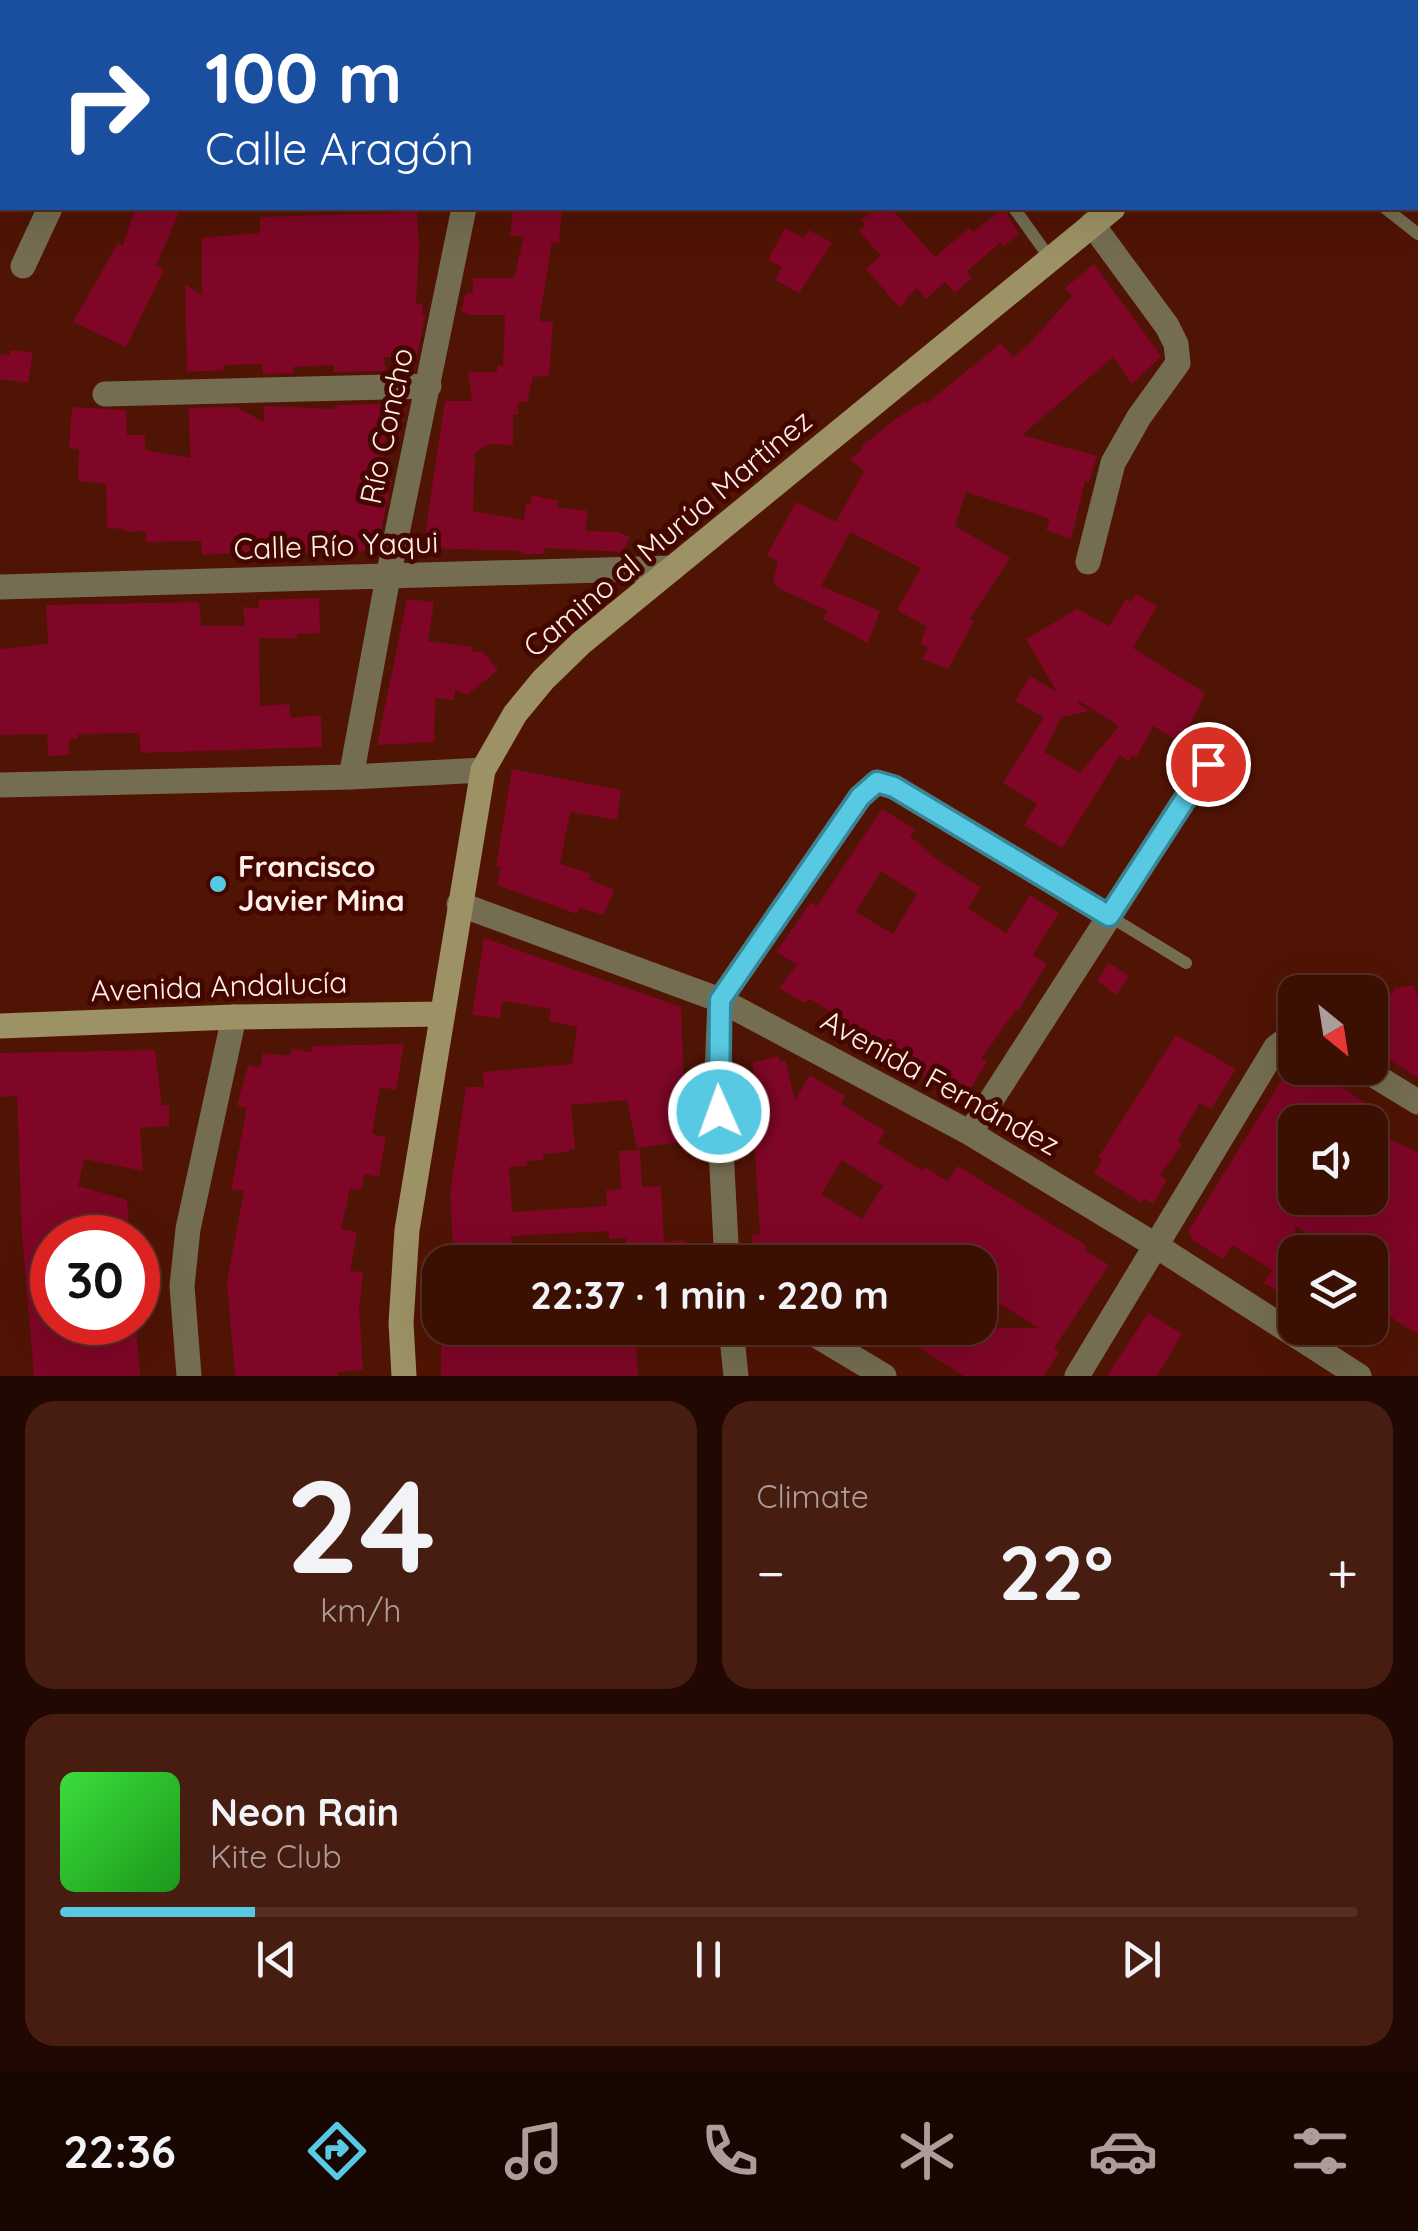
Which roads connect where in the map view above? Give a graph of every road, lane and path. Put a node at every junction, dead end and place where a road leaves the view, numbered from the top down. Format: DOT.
graph roads {
  1 [pos="49,210"];
  2 [pos="464,210"];
  3 [pos="1015,210"];
  4 [pos="1110,210"];
  5 [pos="1388,210"];
  6 [pos="1092,224"];
  7 [pos="1418,234"];
  8 [pos="1049,256"];
  9 [pos="22,266"];
  10 [pos="429,386"];
  11 [pos="105,394"];
  12 [pos="1088,562"];
  13 [pos="674,568"];
  14 [pos="388,577"];
  15 [pos="0,587"];
  16 [pos="1208,764"];
  17 [pos="483,770"];
  18 [pos="351,777"];
  19 [pos="0,785"];
  20 [pos="460,904"];
  21 [pos="1109,916"];
  22 [pos="1186,963"];
  23 [pos="720,1000"];
  24 [pos="441,1014"];
  25 [pos="234,1017"];
  26 [pos="0,1026"];
  27 [pos="1278,1046"];
  28 [pos="1388,1084"];
  29 [pos="1418,1102"];
  30 [pos="970,1132"];
  31 [pos="726,1245"];
  32 [pos="1155,1245"];
  33 [pos="733,1345"];
  34 [pos="832,1345"];
  35 [pos="189,1376"];
  36 [pos="404,1376"];
  37 [pos="736,1376"];
  38 [pos="884,1376"];
  39 [pos="1078,1376"];
  40 [pos="1359,1376"];
  1 -- 9 [label="street"];
  2 -- 10 [label="street, Río Concho"];
  3 -- 8 [label="lane"];
  4 -- 6 [label="street, Camino al Murúa Martínez"];
  5 -- 7 [label="lane"];
  6 -- 8 [label="street, Camino al Murúa Martínez"];
  6 -- 12 [label="street"];
  8 -- 13 [label="street, Camino al Murúa Martínez"];
  10 -- 11 [label="street"];
  10 -- 14 [label="street, Río Concho"];
  13 -- 14 [label="street, Calle Río Yaqui"];
  13 -- 17 [label="street, Camino al Murúa Martínez"];
  14 -- 15 [label="street, Calle Río Yaqui"];
  14 -- 18 [label="street, Río Concho"];
  16 -- 21 [label="street"];
  17 -- 18 [label="street"];
  17 -- 20 [label="street, Camino al Murúa Martínez"];
  18 -- 19 [label="street"];
  20 -- 23 [label="street, Avenida Fernández"];
  20 -- 24 [label="street, Camino al Murúa Martínez"];
  21 -- 22 [label="lane"];
  21 -- 23 [label="street"];
  21 -- 30 [label="street"];
  23 -- 30 [label="street, Avenida Fernández"];
  23 -- 31 [label="street"];
  24 -- 25 [label="street, Avenida Andalucía"];
  24 -- 36 [label="street, Camino al Murúa Martínez"];
  25 -- 26 [label="street, Avenida Andalucía"];
  25 -- 35 [label="street"];
  27 -- 32 [label="street"];
  28 -- 29 [label="street"];
  30 -- 32 [label="street, Avenida Fernández"];
  32 -- 39 [label="street"];
  32 -- 40 [label="street, Avenida Fernández"];
  33 -- 37 [label="street"];
  34 -- 38 [label="street"];
}
